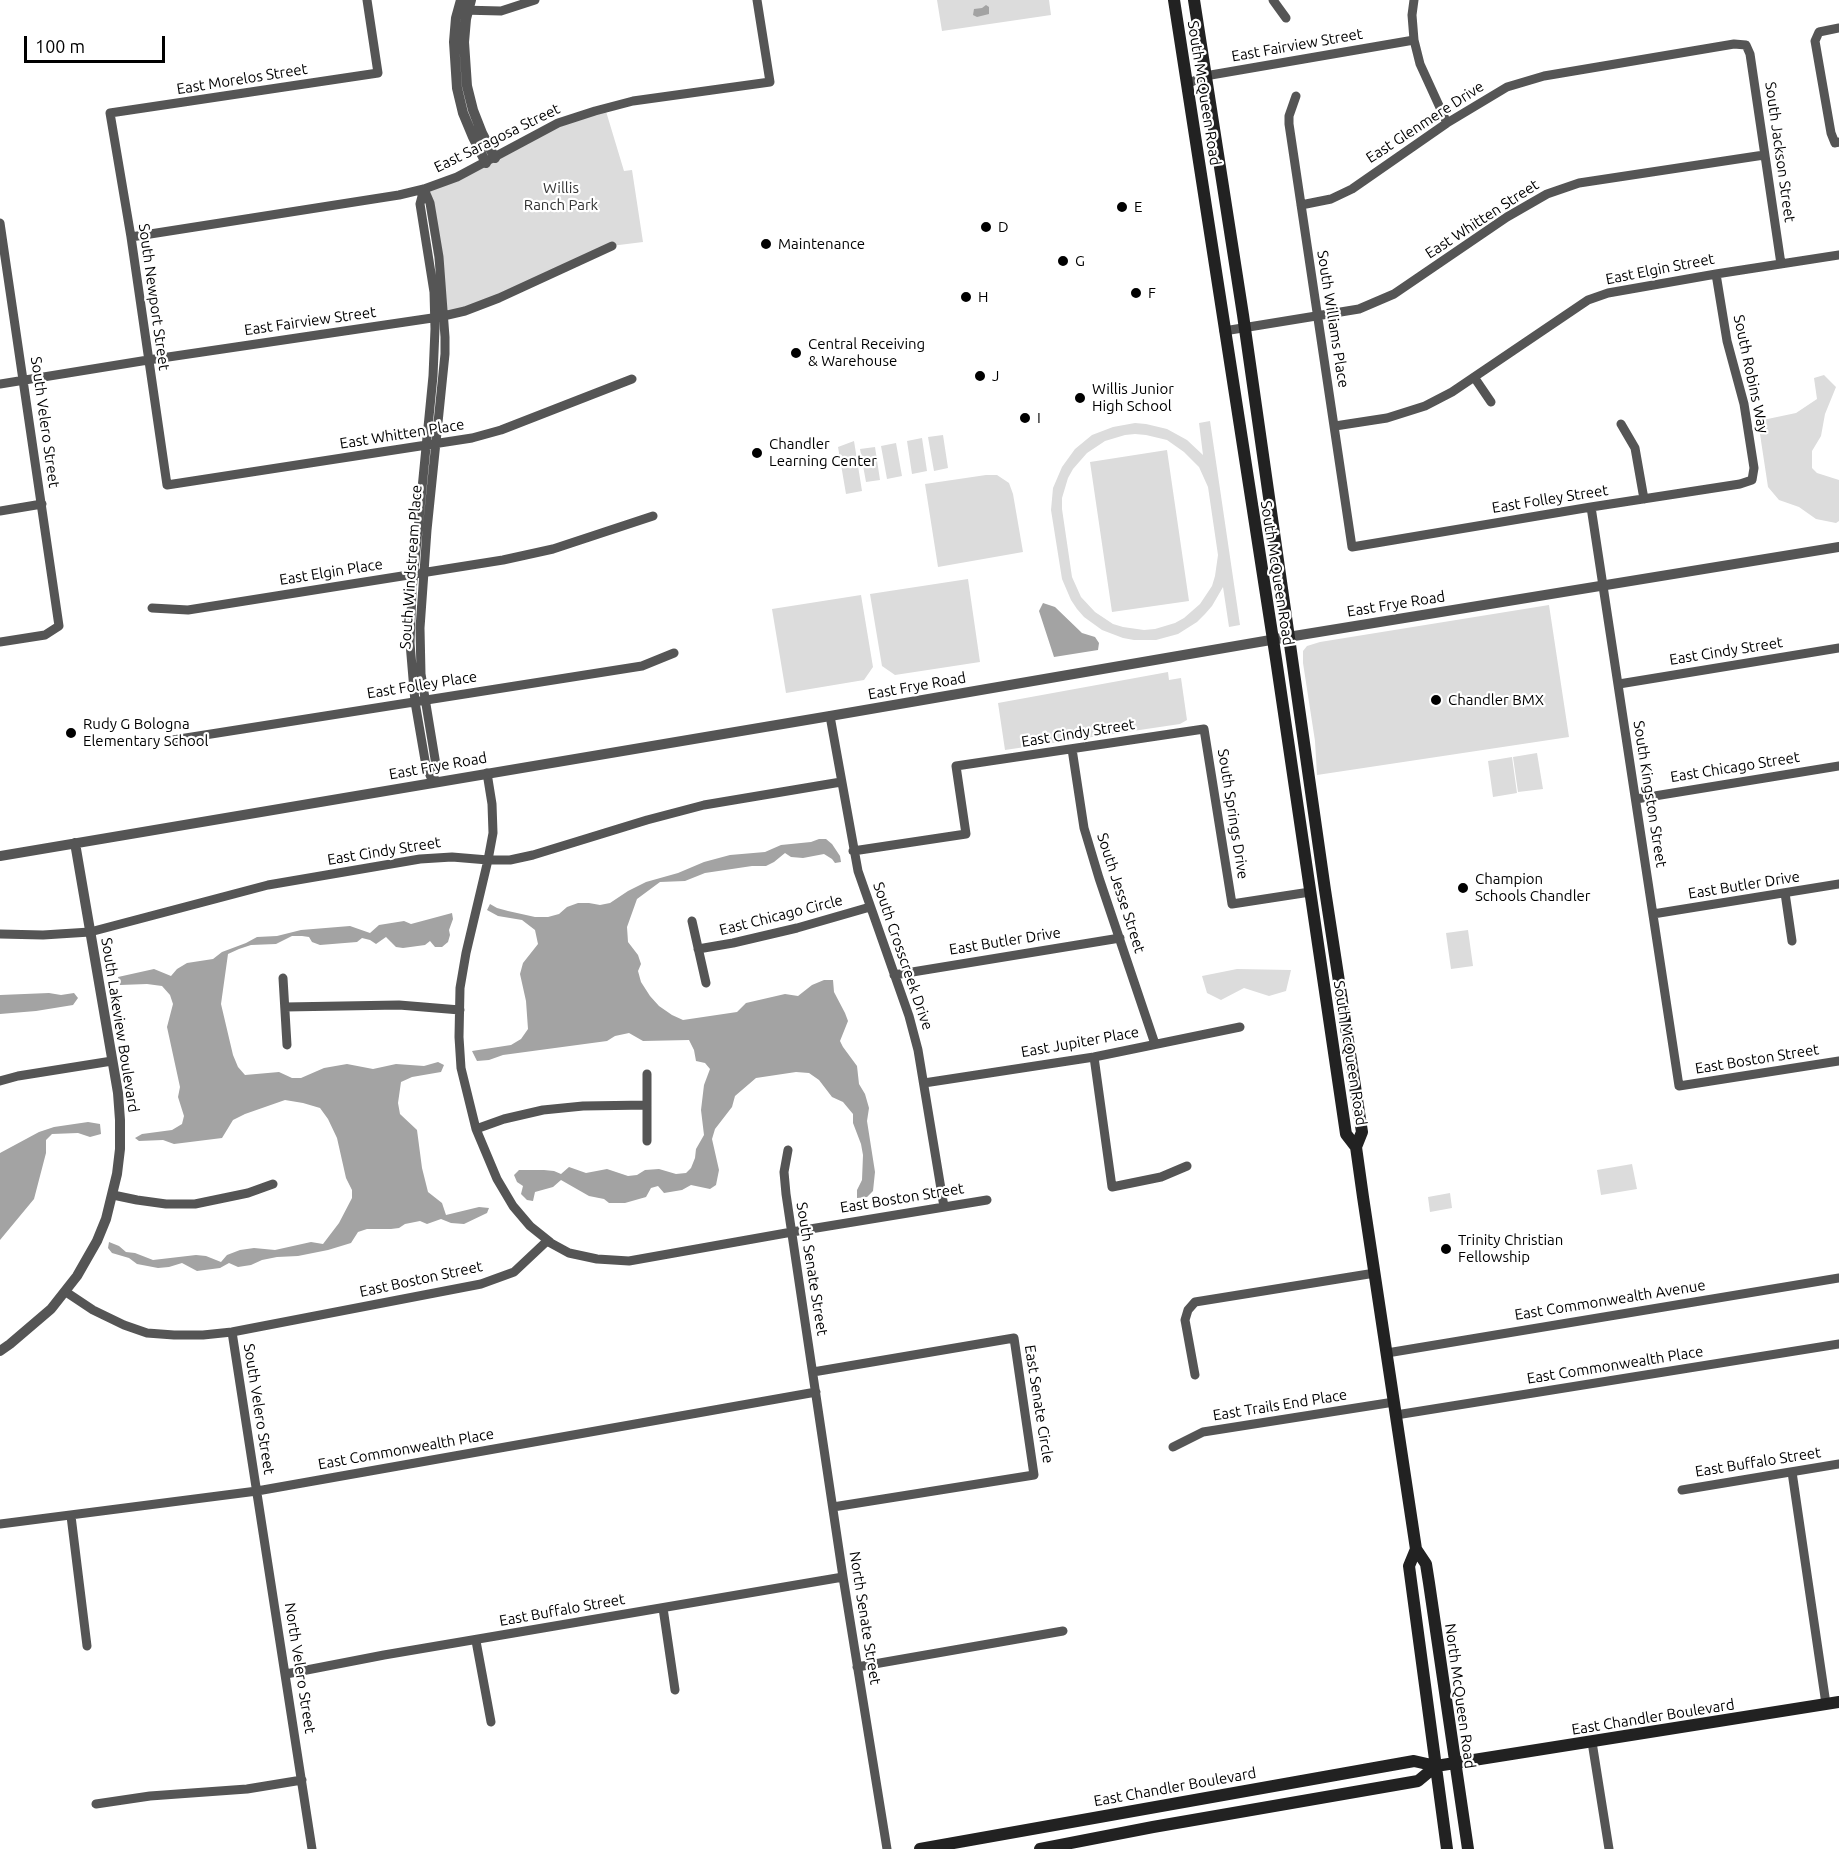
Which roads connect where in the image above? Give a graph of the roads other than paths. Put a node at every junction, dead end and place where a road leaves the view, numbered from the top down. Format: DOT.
graph roads {
  1 [pos="367,0"];
  2 [pos="535,0"];
  3 [pos="757,0"];
  4 [pos="1174,0"];
  5 [pos="1194,0"];
  6 [pos="1273,0"];
  7 [pos="1414,0"];
  8 [pos="464,5"];
  9 [pos="1286,18"];
  10 [pos="1839,28"];
  11 [pos="1414,40"];
  12 [pos="1746,45"];
  13 [pos="1205,76"];
  14 [pos="1188,84"];
  15 [pos="1296,96"];
  16 [pos="110,113"];
  17 [pos="1447,123"];
  18 [pos="1837,143"];
  19 [pos="1764,155"];
  20 [pos="490,160"];
  21 [pos="424,189"];
  22 [pos="1301,206"];
  23 [pos="0,223"];
  24 [pos="131,237"];
  25 [pos="612,246"];
  26 [pos="1839,255"];
  27 [pos="3,258"];
  28 [pos="1781,264"];
  29 [pos="1716,274"];
  30 [pos="440,316"];
  31 [pos="1317,317"];
  32 [pos="1244,327"];
  33 [pos="1224,331"];
  34 [pos="148,360"];
  35 [pos="1474,377"];
  36 [pos="632,379"];
  37 [pos="24,380"];
  38 [pos="0,384"];
  39 [pos="1491,402"];
  40 [pos="1621,424"];
  41 [pos="1335,426"];
  42 [pos="431,445"];
  43 [pos="1752,480"];
  44 [pos="167,485"];
  45 [pos="1644,499"];
  46 [pos="42,504"];
  47 [pos="1591,507"];
  48 [pos="0,511"];
  49 [pos="653,516"];
  50 [pos="1352,547"];
  51 [pos="1839,547"];
  52 [pos="419,573"];
  53 [pos="1604,585"];
  54 [pos="152,608"];
  55 [pos="1288,636"];
  56 [pos="1272,640"];
  57 [pos="0,642"];
  58 [pos="1839,648"];
  59 [pos="674,653"];
  60 [pos="1619,684"];
  61 [pos="425,700"];
  62 [pos="415,702"];
  63 [pos="830,716"];
  64 [pos="1204,729"];
  65 [pos="173,740"];
  66 [pos="1071,749"];
  67 [pos="1839,766"];
  68 [pos="487,773"];
  69 [pos="433,782"];
  70 [pos="841,782"];
  71 [pos="1636,799"];
  72 [pos="75,843"];
  73 [pos="853,851"];
  74 [pos="0,856"];
  75 [pos="488,860"];
  76 [pos="1839,884"];
  77 [pos="1325,890"];
  78 [pos="1310,892"];
  79 [pos="1785,893"];
  80 [pos="870,907"];
  81 [pos="1653,915"];
  82 [pos="692,921"];
  83 [pos="90,932"];
  84 [pos="0,934"];
  85 [pos="1120,938"];
  86 [pos="1792,941"];
  87 [pos="698,949"];
  88 [pos="894,975"];
  89 [pos="283,978"];
  90 [pos="706,983"];
  91 [pos="285,1007"];
  92 [pos="460,1010"];
  93 [pos="1240,1027"];
  94 [pos="1155,1044"];
  95 [pos="287,1045"];
  96 [pos="1094,1057"];
  97 [pos="112,1060"];
  98 [pos="1839,1061"];
  99 [pos="647,1074"];
  100 [pos="0,1081"];
  101 [pos="924,1083"];
  102 [pos="1679,1086"];
  103 [pos="647,1105"];
  104 [pos="476,1129"];
  105 [pos="647,1142"];
  106 [pos="1356,1148"];
  107 [pos="788,1150"];
  108 [pos="1187,1166"];
  109 [pos="273,1184"];
  110 [pos="113,1195"];
  111 [pos="987,1200"];
  112 [pos="944,1207"];
  113 [pos="792,1232"];
  114 [pos="550,1242"];
  115 [pos="1375,1273"];
  116 [pos="1839,1278"];
  117 [pos="66,1292"];
  118 [pos="232,1332"];
  119 [pos="1839,1344"];
  120 [pos="0,1351"];
  121 [pos="1387,1353"];
  122 [pos="813,1372"];
  123 [pos="1195,1375"];
  124 [pos="816,1392"];
  125 [pos="1394,1402"];
  126 [pos="1396,1415"];
  127 [pos="1173,1447"];
  128 [pos="1839,1464"];
  129 [pos="1792,1472"];
  130 [pos="1682,1490"];
  131 [pos="257,1491"];
  132 [pos="833,1507"];
  133 [pos="71,1516"];
  134 [pos="0,1524"];
  135 [pos="1416,1549"];
  136 [pos="843,1577"];
  137 [pos="663,1608"];
  138 [pos="1063,1631"];
  139 [pos="476,1641"];
  140 [pos="87,1646"];
  141 [pos="857,1667"];
  142 [pos="286,1674"];
  143 [pos="675,1690"];
  144 [pos="1839,1702"];
  145 [pos="1826,1704"];
  146 [pos="491,1722"];
  147 [pos="1592,1742"];
  148 [pos="1454,1763"];
  149 [pos="1436,1766"];
  150 [pos="302,1780"];
  151 [pos="96,1804"];
  152 [pos="1149,1807"];
  153 [pos="1153,1827"];
  154 [pos="312,1849"];
  155 [pos="887,1849"];
  156 [pos="920,1849"];
  157 [pos="1040,1849"];
  158 [pos="1447,1849"];
  159 [pos="1468,1849"];
  160 [pos="1609,1849"];
  1 -- 16 [label="street, East Morelos Street"];
  2 -- 8 [label="street"];
  3 -- 20 [label="street, East Saragosa Street"];
  4 -- 14 [label="main road, South McQueen Road"];
  5 -- 13 [label="main road, South McQueen Road"];
  6 -- 9 [label="street"];
  7 -- 11 [label="street"];
  8 -- 20 [label="street"];
  10 -- 18 [label="street"];
  11 -- 13 [label="street, East Fairview Street"];
  11 -- 17 [label="street"];
  12 -- 17 [label="street, East Glenmere Drive"];
  12 -- 19 [label="street, South Jackson Street"];
  13 -- 14 [label="street, East Fairview Street"];
  13 -- 32 [label="main road, South McQueen Road"];
  14 -- 33 [label="main road, South McQueen Road"];
  15 -- 22 [label="street, South Williams Place"];
  16 -- 24 [label="street, South Newport Street"];
  17 -- 22 [label="street, East Glenmere Drive"];
  19 -- 28 [label="street, South Jackson Street"];
  19 -- 31 [label="street, East Whitten Street"];
  20 -- 21 [label="street, East Saragosa Street"];
  21 -- 24 [label="street, East Saragosa Street"];
  21 -- 30 [label="street, South Windstream Place"];
  22 -- 31 [label="street, South Williams Place"];
  23 -- 27 [label="street, South Velero Street"];
  24 -- 34 [label="street, South Newport Street"];
  25 -- 30 [label="street, East Fairview Street"];
  26 -- 28 [label="street, East Elgin Street"];
  27 -- 37 [label="street, South Velero Street"];
  28 -- 29 [label="street, East Elgin Street"];
  29 -- 35 [label="street, East Elgin Street"];
  29 -- 43 [label="street, South Robins Way"];
  30 -- 34 [label="street, East Fairview Street"];
  30 -- 42 [label="street, South Windstream Place"];
  31 -- 32 [label="street, East Whitten Street"];
  31 -- 41 [label="street, South Williams Place"];
  32 -- 33 [label="street, East Whitten Street"];
  32 -- 55 [label="main road, South McQueen Road"];
  33 -- 56 [label="main road, South McQueen Road"];
  34 -- 37 [label="street, East Fairview Street"];
  34 -- 44 [label="street, South Newport Street"];
  35 -- 39 [label="street"];
  35 -- 41 [label="street, East Elgin Street"];
  36 -- 42 [label="street, East Whitten Place"];
  37 -- 38 [label="street, East Fairview Street"];
  37 -- 46 [label="street, South Velero Street"];
  40 -- 45 [label="street"];
  41 -- 50 [label="street, South Williams Place"];
  42 -- 44 [label="street, East Whitten Place"];
  42 -- 52 [label="street, South Windstream Place"];
  43 -- 45 [label="street, East Folley Street"];
  45 -- 47 [label="street, East Folley Street"];
  46 -- 48 [label="street"];
  46 -- 57 [label="street, South Velero Street"];
  47 -- 50 [label="street, East Folley Street"];
  47 -- 53 [label="street, South Kingston Street"];
  49 -- 52 [label="street, East Elgin Place"];
  51 -- 53 [label="street, East Frye Road"];
  52 -- 54 [label="street, East Elgin Place"];
  52 -- 61 [label="street, South Windstream Place"];
  52 -- 62 [label="street, South Windstream Place"];
  53 -- 55 [label="street, East Frye Road"];
  53 -- 60 [label="street, South Kingston Street"];
  55 -- 56 [label="street, East Frye Road"];
  55 -- 77 [label="main road, South McQueen Road"];
  56 -- 63 [label="street, East Frye Road"];
  56 -- 78 [label="main road, South McQueen Road"];
  58 -- 60 [label="street, East Cindy Street"];
  59 -- 61 [label="street, East Folley Place"];
  60 -- 71 [label="street, South Kingston Street"];
  61 -- 62 [label="street, East Folley Place"];
  61 -- 69 [label="street, South Windstream Place"];
  62 -- 65 [label="street, East Folley Place"];
  62 -- 69 [label="street, South Windstream Place"];
  63 -- 68 [label="street, East Frye Road"];
  63 -- 70 [label="street, South Crosscreek Drive"];
  64 -- 66 [label="street, East Cindy Street"];
  64 -- 78 [label="street, South Springs Drive"];
  66 -- 73 [label="street, East Cindy Street"];
  66 -- 85 [label="street, South Jesse Street"];
  67 -- 71 [label="street, East Chicago Street"];
  68 -- 69 [label="street, East Frye Road"];
  68 -- 75 [label="street"];
  69 -- 72 [label="street, East Frye Road"];
  70 -- 73 [label="street, South Crosscreek Drive"];
  70 -- 75 [label="street, East Cindy Street"];
  71 -- 81 [label="street, South Kingston Street"];
  72 -- 74 [label="street, East Frye Road"];
  72 -- 83 [label="street, South Lakeview Boulevard"];
  73 -- 80 [label="street, South Crosscreek Drive"];
  75 -- 83 [label="street, East Cindy Street"];
  75 -- 92 [label="street"];
  76 -- 79 [label="street, East Butler Drive"];
  77 -- 78 [label="main road"];
  77 -- 106 [label="main road, South McQueen Road"];
  78 -- 106 [label="main road, South McQueen Road"];
  79 -- 81 [label="street, East Butler Drive"];
  79 -- 86 [label="street"];
  80 -- 87 [label="street, East Chicago Circle"];
  80 -- 88 [label="street, South Crosscreek Drive"];
  81 -- 102 [label="street, South Kingston Street"];
  82 -- 87 [label="street"];
  83 -- 84 [label="street, East Cindy Street"];
  83 -- 97 [label="street, South Lakeview Boulevard"];
  85 -- 88 [label="street, East Butler Drive"];
  85 -- 94 [label="street, South Jesse Street"];
  87 -- 90 [label="street"];
  88 -- 101 [label="street, South Crosscreek Drive"];
  89 -- 91 [label="street"];
  91 -- 92 [label="street"];
  91 -- 95 [label="street"];
  92 -- 104 [label="street"];
  93 -- 94 [label="street, East Jupiter Place"];
  94 -- 96 [label="street, East Jupiter Place"];
  96 -- 101 [label="street, East Jupiter Place"];
  96 -- 108 [label="street"];
  97 -- 100 [label="street"];
  97 -- 110 [label="street, South Lakeview Boulevard"];
  98 -- 102 [label="street, East Boston Street"];
  99 -- 103 [label="street"];
  101 -- 112 [label="street, South Crosscreek Drive"];
  103 -- 104 [label="street"];
  103 -- 105 [label="street"];
  104 -- 114 [label="street"];
  106 -- 115 [label="main road, South McQueen Road"];
  107 -- 113 [label="street, South Senate Street"];
  109 -- 110 [label="street"];
  110 -- 117 [label="street, South Lakeview Boulevard"];
  111 -- 112 [label="street, East Boston Street"];
  112 -- 113 [label="street, East Boston Street"];
  113 -- 114 [label="street, East Boston Street"];
  113 -- 122 [label="street, South Senate Street"];
  114 -- 118 [label="street, East Boston Street"];
  115 -- 121 [label="main road, South McQueen Road"];
  115 -- 123 [label="street"];
  116 -- 121 [label="street, East Commonwealth Avenue"];
  117 -- 118 [label="street, East Boston Street"];
  117 -- 120 [label="street, South Lakeview Boulevard"];
  118 -- 131 [label="street, South Velero Street"];
  119 -- 126 [label="street, East Commonwealth Place"];
  121 -- 125 [label="main road, South McQueen Road"];
  122 -- 124 [label="street, South Senate Street"];
  122 -- 132 [label="street, East Senate Circle"];
  124 -- 131 [label="street, East Commonwealth Place"];
  124 -- 132 [label="street, North Senate Street"];
  125 -- 126 [label="main road, North McQueen Road"];
  125 -- 127 [label="street, East Trails End Place"];
  126 -- 135 [label="main road, North McQueen Road"];
  128 -- 129 [label="street, East Buffalo Street"];
  129 -- 130 [label="street, East Buffalo Street"];
  129 -- 145 [label="street"];
  131 -- 133 [label="street, East Commonwealth Place"];
  131 -- 142 [label="street, North Velero Street"];
  132 -- 136 [label="street, North Senate Street"];
  133 -- 134 [label="street, East Commonwealth Place"];
  133 -- 140 [label="street"];
  135 -- 148 [label="main road, North McQueen Road"];
  135 -- 149 [label="main road, North McQueen Road"];
  136 -- 137 [label="street, East Buffalo Street"];
  136 -- 141 [label="street, North Senate Street"];
  137 -- 139 [label="street, East Buffalo Street"];
  137 -- 143 [label="street"];
  138 -- 141 [label="street"];
  139 -- 142 [label="street, East Buffalo Street"];
  139 -- 146 [label="street"];
  141 -- 155 [label="street, North Senate Street"];
  142 -- 150 [label="street, North Velero Street"];
  144 -- 145 [label="main road, East Chandler Boulevard"];
  145 -- 147 [label="main road, East Chandler Boulevard"];
  147 -- 148 [label="main road, East Chandler Boulevard"];
  147 -- 160 [label="street"];
  148 -- 149 [label="main road, East Chandler Boulevard"];
  148 -- 159 [label="main road, North McQueen Road"];
  149 -- 152 [label="main road, East Chandler Boulevard"];
  149 -- 153 [label="main road, East Chandler Boulevard"];
  149 -- 158 [label="main road, North McQueen Road"];
  150 -- 151 [label="street"];
  150 -- 154 [label="street, North Velero Street"];
  152 -- 153 [label="main road"];
  152 -- 156 [label="main road, East Chandler Boulevard"];
  153 -- 157 [label="main road, East Chandler Boulevard"];
}
